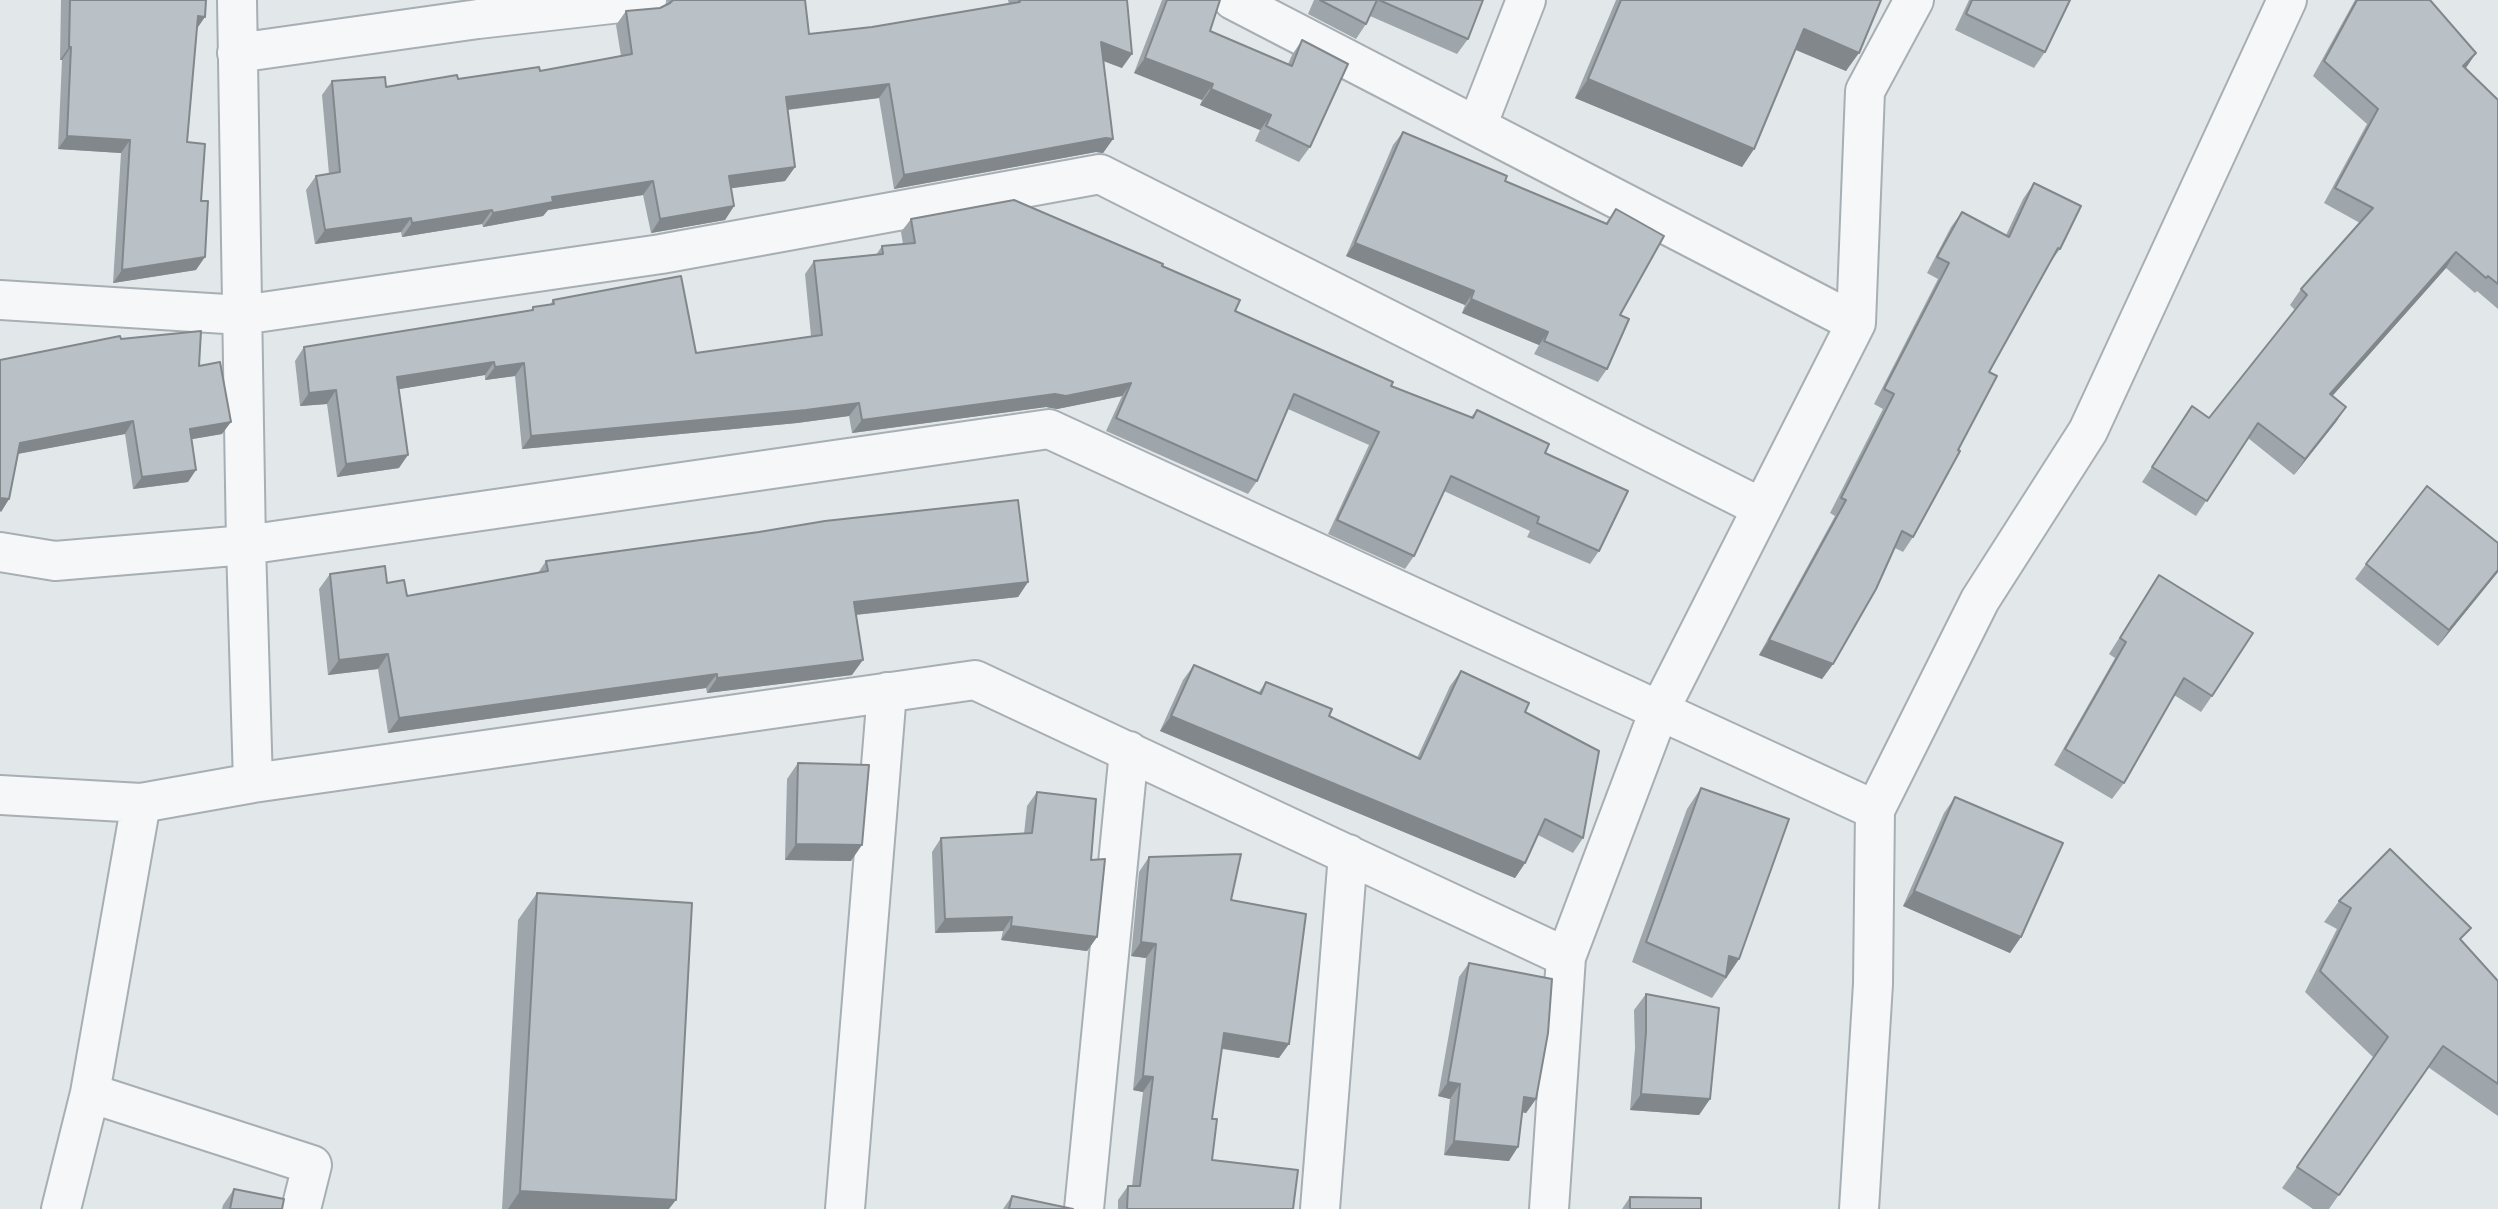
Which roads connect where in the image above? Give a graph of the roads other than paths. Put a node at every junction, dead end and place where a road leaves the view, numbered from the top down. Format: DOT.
graph roads {
  1 [pos="237,0"];
  2 [pos="647,0"];
  3 [pos="1233,0"];
  4 [pos="1526,0"];
  5 [pos="1914,0"];
  6 [pos="2287,0"];
  7 [pos="478,10"];
  8 [pos="237,53"];
  9 [pos="1477,126"];
  10 [pos="0,300"];
  11 [pos="242,316"];
  12 [pos="1856,323"];
  13 [pos="1762,508"];
  14 [pos="246,545"];
  15 [pos="0,552"];
  16 [pos="887,692"];
  17 [pos="1659,711"];
  18 [pos="1129,751"];
  19 [pos="253,783"];
  20 [pos="0,795"];
  21 [pos="141,803"];
  22 [pos="1875,810"];
  23 [pos="1348,854"];
  24 [pos="1566,957"];
  25 [pos="90,1093"];
  26 [pos="61,1209"];
  27 [pos="301,1209"];
  28 [pos="845,1209"];
  29 [pos="1084,1209"];
  30 [pos="1320,1209"];
  31 [pos="1549,1209"];
  32 [pos="1859,1209"];
  1 -- 8 [label="street"];
  2 -- 7 [label="street"];
  3 -- 9 [label="street"];
  4 -- 9 [label="street"];
  5 -- 12 [label="street"];
  6 -- 22 [label="street"];
  7 -- 8 [label="street"];
  8 -- 11 [label="street"];
  9 -- 12 [label="street"];
  10 -- 11 [label="street"];
  11 -- 13 [label="street"];
  11 -- 14 [label="street"];
  12 -- 13 [label="street"];
  13 -- 17 [label="street"];
  14 -- 15 [label="street"];
  14 -- 17 [label="street"];
  14 -- 19 [label="street"];
  16 -- 18 [label="street"];
  16 -- 19 [label="street"];
  16 -- 28 [label="street"];
  17 -- 22 [label="street"];
  17 -- 24 [label="street"];
  18 -- 23 [label="street"];
  18 -- 29 [label="street"];
  19 -- 21 [label="street"];
  20 -- 21 [label="street"];
  21 -- 25 [label="street"];
  22 -- 32 [label="street"];
  23 -- 24 [label="street"];
  23 -- 30 [label="street"];
  24 -- 31 [label="street"];
  25 -- 26 [label="street"];
  25 -- 27 [label="street"];
}
